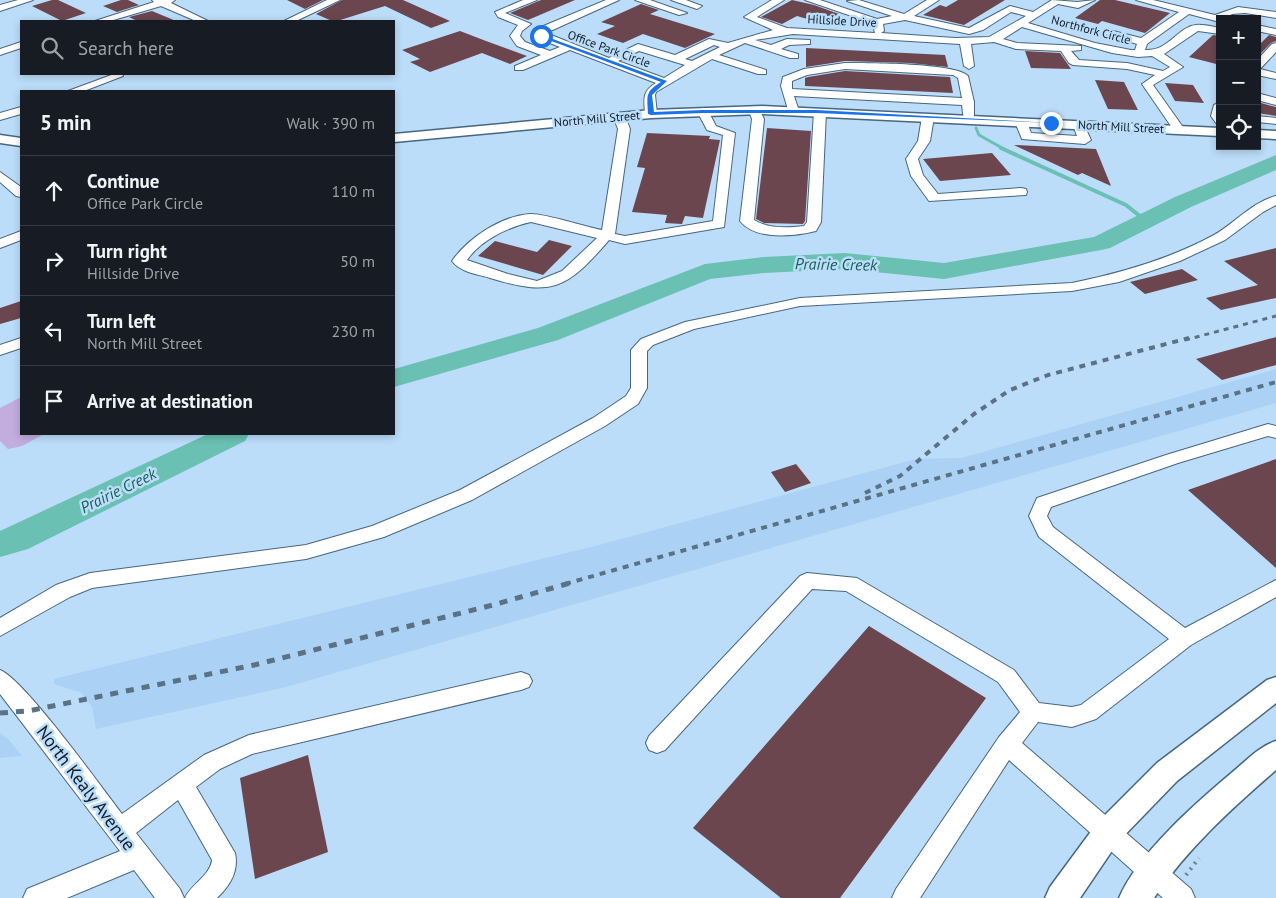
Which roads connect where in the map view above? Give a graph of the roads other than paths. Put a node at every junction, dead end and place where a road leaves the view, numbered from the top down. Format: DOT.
graph roads {
  1 [pos="28,0"];
  2 [pos="335,0"];
  3 [pos="532,0"];
  4 [pos="588,0"];
  5 [pos="614,0"];
  6 [pos="644,0"];
  7 [pos="676,0"];
  8 [pos="776,0"];
  9 [pos="810,0"];
  10 [pos="848,0"];
  11 [pos="934,0"];
  12 [pos="1024,0"];
  13 [pos="1058,0"];
  14 [pos="1090,0"];
  15 [pos="1141,0"];
  16 [pos="1178,0"];
  17 [pos="1256,0"];
  18 [pos="163,1"];
  19 [pos="603,5"];
  20 [pos="697,6"];
  21 [pos="1170,7"];
  22 [pos="0,8"];
  23 [pos="1010,8"];
  24 [pos="1244,10"];
  25 [pos="1187,11"];
  26 [pos="682,14"];
  27 [pos="1035,15"];
  28 [pos="1222,15"];
  29 [pos="1276,15"];
  30 [pos="906,18"];
  31 [pos="1216,18"];
  32 [pos="103,20"];
  33 [pos="201,20"];
  34 [pos="291,20"];
  35 [pos="531,22"];
  36 [pos="875,22"];
  37 [pos="1021,24"];
  38 [pos="1261,29"];
  39 [pos="544,30"];
  40 [pos="1216,30"];
  41 [pos="785,31"];
  42 [pos="1105,32"];
  43 [pos="1276,32"];
  44 [pos="994,38"];
  45 [pos="745,40"];
  46 [pos="881,41"];
  47 [pos="1144,42"];
  48 [pos="1092,44"];
  49 [pos="20,45"];
  50 [pos="966,45"];
  51 [pos="1276,46"];
  52 [pos="568,47"];
  53 [pos="730,47"];
  54 [pos="772,49"];
  55 [pos="1065,49"];
  56 [pos="0,52"];
  57 [pos="1156,53"];
  58 [pos="1138,54"];
  59 [pos="550,55"];
  60 [pos="713,56"];
  61 [pos="794,56"];
  62 [pos="676,59"];
  63 [pos="608,62"];
  64 [pos="1261,63"];
  65 [pos="694,65"];
  66 [pos="970,66"];
  67 [pos="519,68"];
  68 [pos="762,72"];
  69 [pos="1261,73"];
  70 [pos="1164,74"];
  71 [pos="118,76"];
  72 [pos="1276,76"];
  73 [pos="665,82"];
  74 [pos="77,90"];
  75 [pos="788,92"];
  76 [pos="1261,97"];
  77 [pos="968,102"];
  78 [pos="1276,102"];
  79 [pos="20,110"];
  80 [pos="755,110"];
  81 [pos="703,111"];
  82 [pos="793,111"];
  83 [pos="820,112"];
  84 [pos="651,114"];
  85 [pos="618,116"];
  86 [pos="0,117"];
  87 [pos="928,117"];
  88 [pos="968,119"];
  89 [pos="1261,119"];
  90 [pos="1276,121"];
  91 [pos="1179,130"];
  92 [pos="1216,132"];
  93 [pos="1261,134"];
  94 [pos="1276,135"];
  95 [pos="395,138"];
  96 [pos="0,139"];
  97 [pos="20,142"];
  98 [pos="0,176"];
  99 [pos="20,192"];
  100 [pos="1022,192"];
  101 [pos="1276,200"];
  102 [pos="20,235"];
  103 [pos="605,237"];
  104 [pos="0,244"];
  105 [pos="20,343"];
  106 [pos="0,350"];
  107 [pos="1276,432"];
  108 [pos="1276,588"];
  109 [pos="0,628"];
  110 [pos="1184,639"];
  111 [pos="0,679"];
  112 [pos="521,681"];
  113 [pos="1276,688"];
  114 [pos="1033,712"];
  115 [pos="658,744"];
  116 [pos="1007,744"];
  117 [pos="1276,753"];
  118 [pos="181,784"];
  119 [pos="119,831"];
  120 [pos="1108,832"];
  121 [pos="138,856"];
  122 [pos="1152,872"];
  123 [pos="36,898"];
  124 [pos="171,898"];
  125 [pos="198,898"];
  126 [pos="904,898"];
  127 [pos="1061,898"];
  128 [pos="1135,898"];
  129 [pos="1182,898"];
  1 -- 22 [label="street"];
  2 -- 34 [label="street"];
  3 -- 35 [label="street"];
  4 -- 19 [label="street"];
  5 -- 19 [label="street, Office Park Circle"];
  6 -- 26 [label="street"];
  7 -- 20 [label="street"];
  8 -- 41 [label="street"];
  9 -- 36 [label="street"];
  10 -- 30 [label="street"];
  11 -- 30 [label="street"];
  12 -- 23 [label="street"];
  13 -- 14 [label="street"];
  13 -- 27 [label="street"];
  15 -- 21 [label="street"];
  16 -- 21 [label="street"];
  17 -- 24 [label="street"];
  18 -- 32 [label="street"];
  18 -- 33 [label="street"];
  19 -- 39 [label="street, Office Park Circle"];
  21 -- 25 [label="street"];
  23 -- 27 [label="street"];
  23 -- 30 [label="street"];
  24 -- 28 [label="street"];
  24 -- 29 [label="street"];
  25 -- 31 [label="street"];
  25 -- 47 [label="street"];
  27 -- 37 [label="street"];
  30 -- 36 [label="street"];
  35 -- 39 [label="street"];
  35 -- 59 [label="street"];
  36 -- 46 [label="street"];
  37 -- 44 [label="street"];
  37 -- 48 [label="street, Northfork Circle"];
  38 -- 43 [label="street"];
  39 -- 52 [label="street, Office Park Circle"];
  40 -- 57 [label="street"];
  41 -- 45 [label="street, Hillside Drive"];
  41 -- 46 [label="street, Hillside Drive"];
  42 -- 47 [label="street"];
  44 -- 50 [label="street"];
  44 -- 55 [label="street"];
  45 -- 53 [label="street, Hillside Drive"];
  45 -- 54 [label="street"];
  46 -- 50 [label="street"];
  46 -- 54 [label="street"];
  47 -- 58 [label="street"];
  48 -- 55 [label="street"];
  48 -- 58 [label="street, Northfork Circle"];
  49 -- 56 [label="street"];
  50 -- 66 [label="street"];
  51 -- 64 [label="street"];
  52 -- 59 [label="street"];
  52 -- 63 [label="street, Office Park Circle"];
  53 -- 60 [label="street, Hillside Drive"];
  53 -- 62 [label="street"];
  54 -- 61 [label="street"];
  55 -- 70 [label="street"];
  57 -- 58 [label="street, Northfork Circle"];
  57 -- 70 [label="street"];
  59 -- 67 [label="street"];
  60 -- 65 [label="street, Hillside Drive"];
  60 -- 68 [label="street"];
  62 -- 63 [label="street"];
  62 -- 65 [label="street"];
  63 -- 73 [label="street, Office Park Circle"];
  65 -- 73 [label="street, Hillside Drive"];
  69 -- 72 [label="street"];
  70 -- 91 [label="street"];
  71 -- 74 [label="street"];
  73 -- 84 [label="street, Hillside Drive"];
  75 -- 77 [label="street"];
  75 -- 77 [label="street"];
  75 -- 82 [label="street"];
  76 -- 78 [label="street"];
  77 -- 88 [label="street"];
  79 -- 86 [label="street"];
  80 -- 81 [label="main road, North Mill Street"];
  80 -- 82 [label="main road, North Mill Street"];
  80 -- 83 [label="street"];
  81 -- 84 [label="main road, North Mill Street"];
  81 -- 103 [label="street"];
  82 -- 83 [label="main road, North Mill Street"];
  83 -- 87 [label="main road, North Mill Street"];
  84 -- 85 [label="main road, North Mill Street"];
  85 -- 95 [label="main road, North Mill Street"];
  85 -- 103 [label="street"];
  87 -- 88 [label="main road, North Mill Street"];
  87 -- 100 [label="street"];
  88 -- 91 [label="main road, North Mill Street"];
  89 -- 90 [label="street"];
  91 -- 92 [label="main road, North Mill Street"];
  93 -- 94 [label="main road"];
  96 -- 97 [label="main road"];
  98 -- 99 [label="street"];
  101 -- 109 [label="street"];
  102 -- 104 [label="street"];
  103 -- 103 [label="street"];
  105 -- 106 [label="street"];
  107 -- 110 [label="street"];
  108 -- 110 [label="street"];
  110 -- 114 [label="street"];
  111 -- 119 [label="street, North Kealy Avenue"];
  112 -- 118 [label="street"];
  113 -- 120 [label="main road"];
  114 -- 115 [label="street"];
  114 -- 116 [label="street"];
  116 -- 120 [label="street"];
  116 -- 126 [label="street"];
  117 -- 122 [label="main road"];
  118 -- 119 [label="street"];
  118 -- 125 [label="street"];
  119 -- 121 [label="street, North Kealy Avenue"];
  120 -- 122 [label="street"];
  120 -- 127 [label="main road"];
  121 -- 123 [label="street"];
  121 -- 124 [label="street, North Kealy Avenue"];
  122 -- 128 [label="main road"];
  122 -- 129 [label="street"];
}
